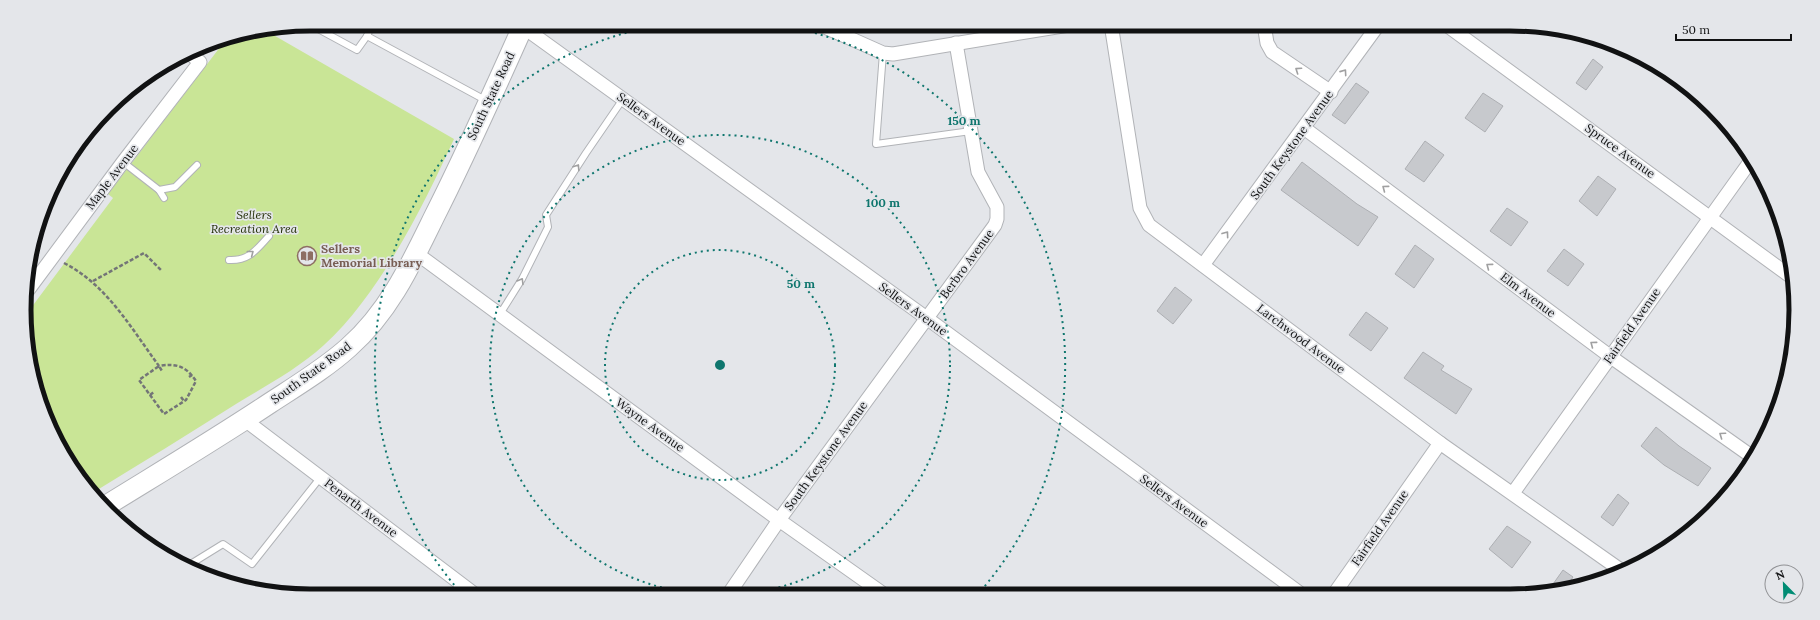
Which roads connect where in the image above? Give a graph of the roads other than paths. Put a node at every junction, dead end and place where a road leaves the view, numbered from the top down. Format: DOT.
graph roads {
  1 [pos="322,31"];
  2 [pos="369,31"];
  3 [pos="520,31"];
  4 [pos="531,31"];
  5 [pos="834,31"];
  6 [pos="1033,31"];
  7 [pos="1112,31"];
  8 [pos="1265,31"];
  9 [pos="1374,31"];
  10 [pos="1455,31"];
  11 [pos="367,36"];
  12 [pos="956,44"];
  13 [pos="883,53"];
  14 [pos="194,57"];
  15 [pos="1331,92"];
  16 [pos="623,99"];
  17 [pos="488,102"];
  18 [pos="1304,128"];
  19 [pos="971,131"];
  20 [pos="123,162"];
  21 [pos="1748,164"];
  22 [pos="197,165"];
  23 [pos="159,190"];
  24 [pos="164,198"];
  25 [pos="1709,217"];
  26 [pos="269,236"];
  27 [pos="416,253"];
  28 [pos="229,260"];
  29 [pos="1203,265"];
  30 [pos="1787,274"];
  31 [pos="32,284"];
  32 [pos="500,314"];
  33 [pos="928,319"];
  34 [pos="1611,357"];
  35 [pos="245,420"];
  36 [pos="1440,443"];
  37 [pos="1749,454"];
  38 [pos="320,478"];
  39 [pos="1513,493"];
  40 [pos="110,504"];
  41 [pos="779,520"];
  42 [pos="193,563"];
  43 [pos="1617,568"];
  44 [pos="467,589"];
  45 [pos="732,589"];
  46 [pos="877,589"];
  47 [pos="1294,589"];
  48 [pos="1338,589"];
  1 -- 11 [label="lane"];
  2 -- 11 [label="lane"];
  3 -- 17 [label="main road, South State Road"];
  4 -- 16 [label="street, Sellers Avenue"];
  5 -- 13 [label="street"];
  6 -- 12 [label="street"];
  7 -- 29 [label="street, Larchwood Avenue"];
  15 -- 8 [label="street, one-way"];
  15 -- 9 [label="street, South Keystone Avenue, one-way"];
  10 -- 25 [label="street, Spruce Avenue"];
  11 -- 17 [label="lane"];
  12 -- 13 [label="street"];
  12 -- 19 [label="street, Berbro Avenue"];
  13 -- 19 [label="lane"];
  14 -- 20 [label="street, Maple Avenue"];
  15 -- 18 [label="street, South Keystone Avenue"];
  32 -- 16 [label="lane, one-way"];
  16 -- 33 [label="street, Sellers Avenue"];
  17 -- 27 [label="main road, South State Road"];
  29 -- 18 [label="street, South Keystone Avenue, one-way"];
  34 -- 18 [label="street, Elm Avenue, one-way"];
  19 -- 33 [label="street, Berbro Avenue"];
  20 -- 23 [label="lane"];
  20 -- 31 [label="street, Maple Avenue"];
  21 -- 25 [label="street, Fairfield Avenue"];
  22 -- 23 [label="lane"];
  23 -- 24 [label="lane"];
  25 -- 30 [label="street, Spruce Avenue"];
  25 -- 34 [label="street, Fairfield Avenue"];
  28 -- 26 [label="lane, one-way"];
  27 -- 32 [label="street, Wayne Avenue"];
  27 -- 35 [label="main road, South State Road"];
  29 -- 36 [label="street, Larchwood Avenue"];
  32 -- 41 [label="street, Wayne Avenue"];
  33 -- 41 [label="street, South Keystone Avenue"];
  33 -- 47 [label="street, Sellers Avenue"];
  37 -- 34 [label="street, Elm Avenue, one-way"];
  34 -- 39 [label="street, Fairfield Avenue"];
  35 -- 38 [label="street, Penarth Avenue"];
  35 -- 40 [label="main road, South State Road"];
  36 -- 39 [label="street, Larchwood Avenue"];
  36 -- 48 [label="street, Fairfield Avenue"];
  38 -- 42 [label="lane"];
  38 -- 44 [label="street, Penarth Avenue"];
  39 -- 43 [label="street, Larchwood Avenue"];
  41 -- 45 [label="street, South Keystone Avenue"];
  41 -- 46 [label="street, Wayne Avenue"];
}
